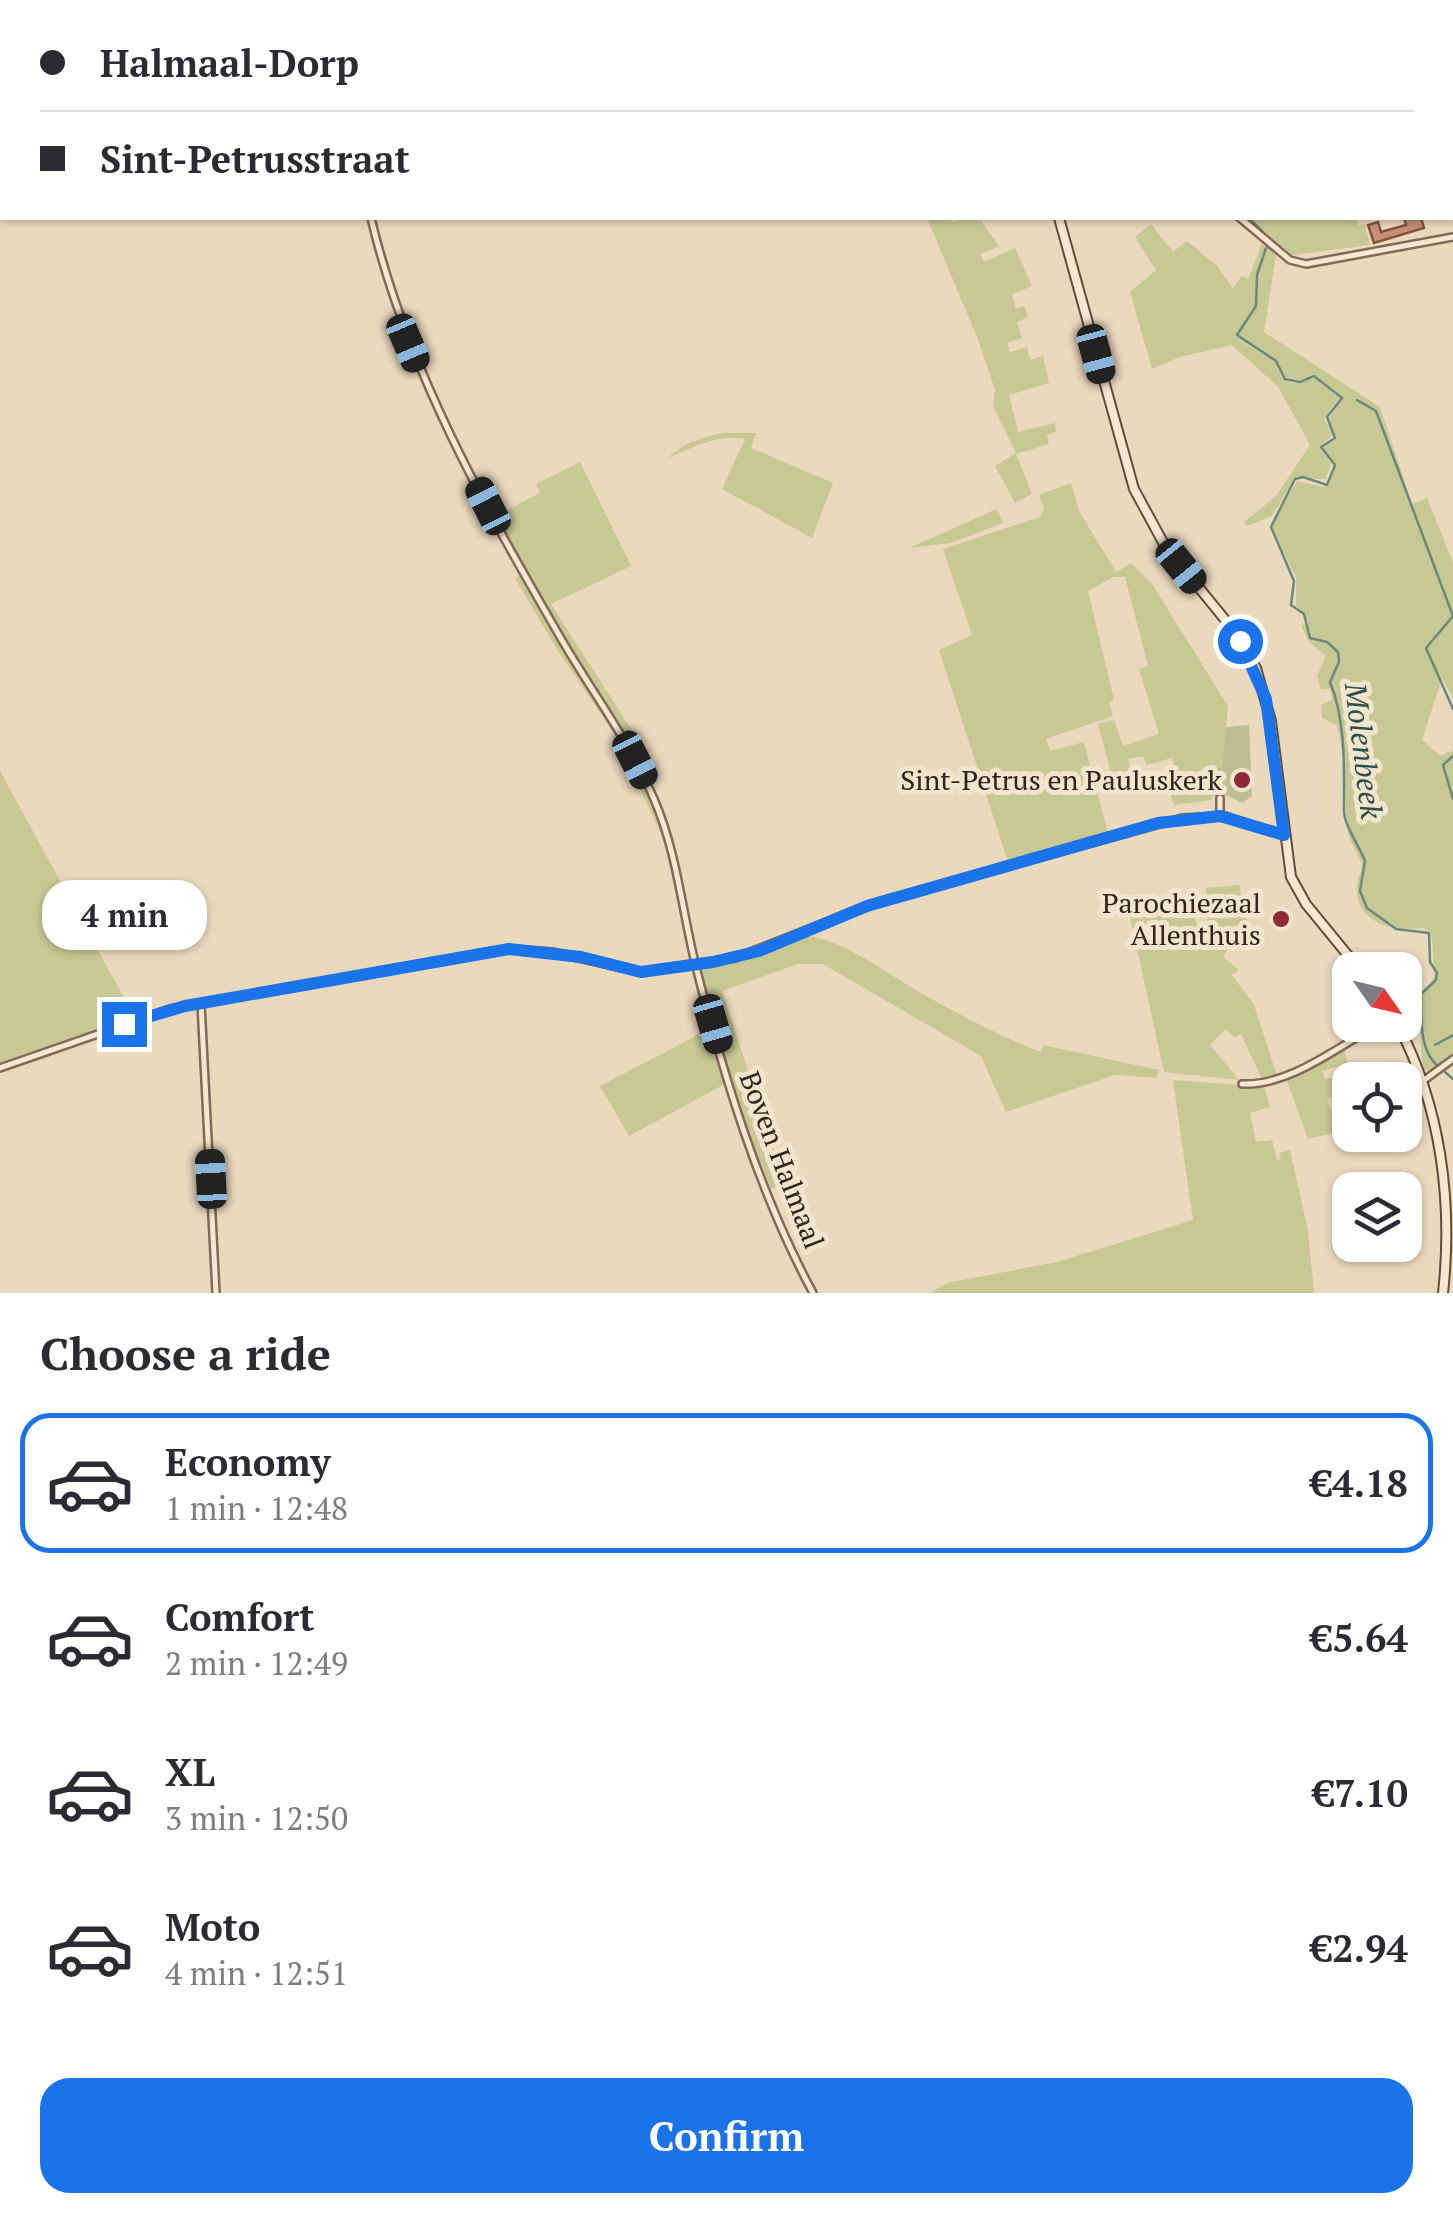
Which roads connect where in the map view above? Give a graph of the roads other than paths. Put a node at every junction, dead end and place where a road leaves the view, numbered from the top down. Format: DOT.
graph roads {
  1 [pos="372,220"];
  2 [pos="1060,220"];
  3 [pos="1242,220"];
  4 [pos="1453,237"];
  5 [pos="1220,798"];
  6 [pos="1220,816"];
  7 [pos="1284,835"];
  8 [pos="1346,952"];
  9 [pos="696,965"];
  10 [pos="201,1004"];
  11 [pos="1347,1042"];
  12 [pos="1406,1042"];
  13 [pos="1453,1059"];
  14 [pos="0,1068"];
  15 [pos="1424,1082"];
  16 [pos="1242,1084"];
  17 [pos="216,1293"];
  18 [pos="814,1293"];
  19 [pos="1442,1293"];
  1 -- 9 [label="street, Boven Halmaal"];
  2 -- 7 [label="street"];
  3 -- 4 [label="street"];
  5 -- 6 [label="street"];
  6 -- 7 [label="street"];
  6 -- 9 [label="street"];
  7 -- 8 [label="street"];
  9 -- 10 [label="street"];
  9 -- 18 [label="street, Boven Halmaal"];
  10 -- 14 [label="street"];
  10 -- 17 [label="street"];
  11 -- 16 [label="street"];
  12 -- 15 [label="street"];
  13 -- 15 [label="street"];
  15 -- 19 [label="street"];
}
